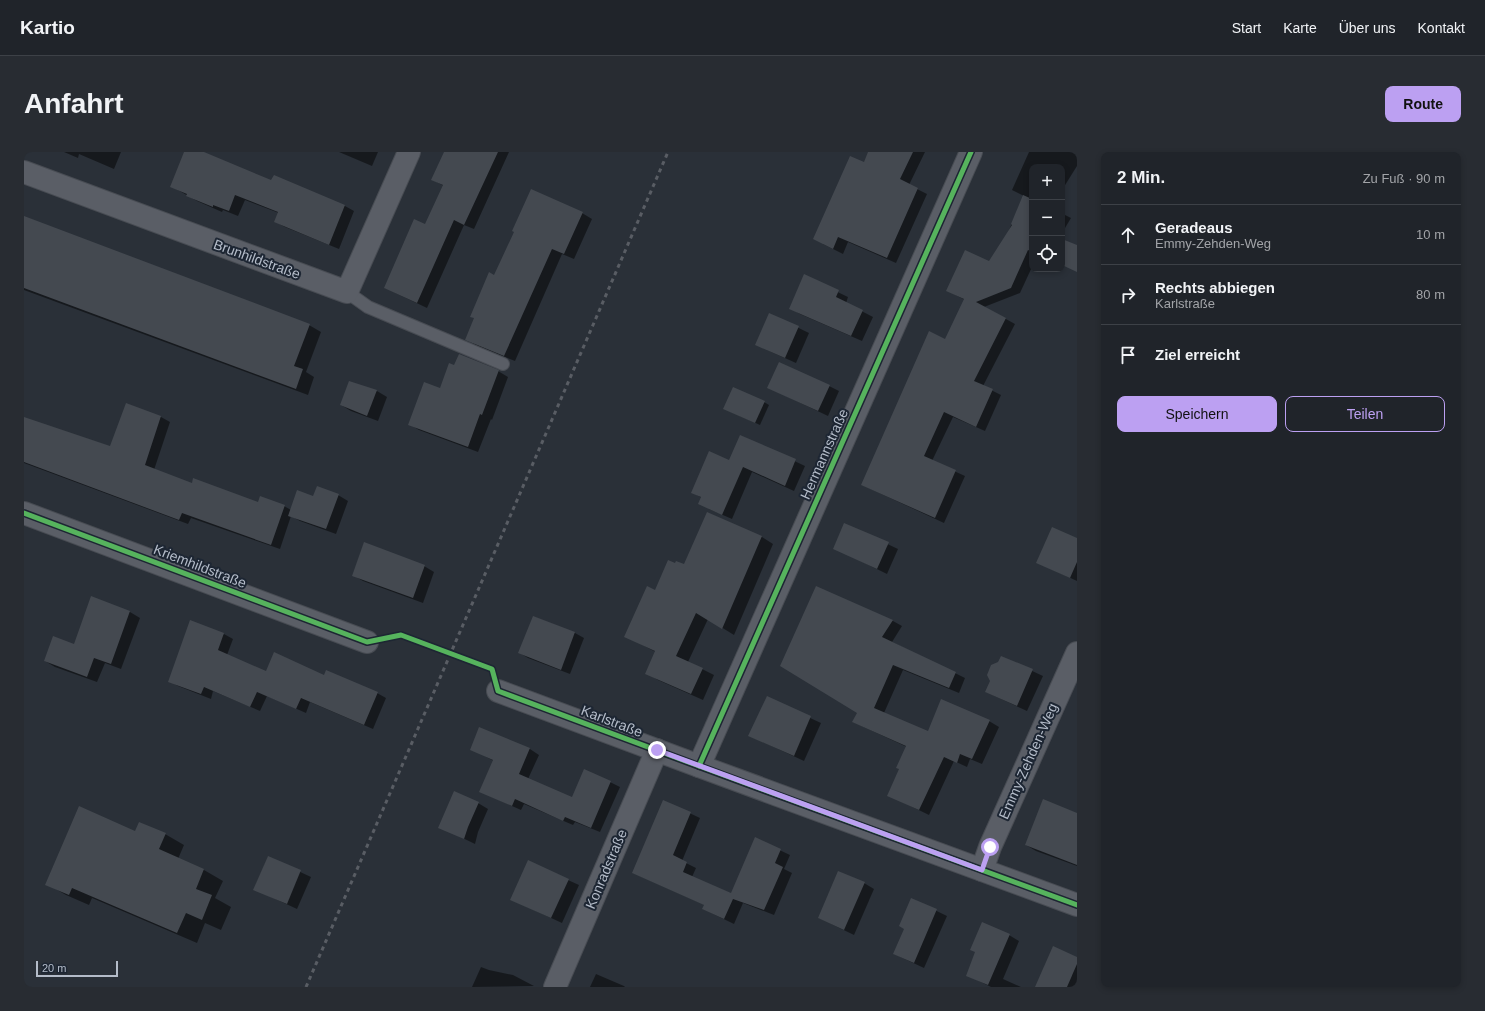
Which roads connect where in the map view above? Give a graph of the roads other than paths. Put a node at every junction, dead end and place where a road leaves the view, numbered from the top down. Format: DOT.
graph roads {
  1 [pos="409,152"];
  2 [pos="971,152"];
  3 [pos="24,172"];
  4 [pos="347,292"];
  5 [pos="503,364"];
  6 [pos="24,513"];
  7 [pos="367,642"];
  8 [pos="1077,653"];
  9 [pos="498,691"];
  10 [pos="657,750"];
  11 [pos="699,766"];
  12 [pos="982,870"];
  13 [pos="1077,905"];
  14 [pos="555,987"];
  1 -- 4 [label="street"];
  2 -- 11 [label="street, Hermannstraße"];
  3 -- 4 [label="street, Brunhildstraße"];
  4 -- 5 [label="lane"];
  6 -- 7 [label="street, Kriemhildstraße"];
  8 -- 12 [label="street, Emmy-Zehden-Weg"];
  9 -- 10 [label="street, Karlstraße"];
  10 -- 11 [label="street, Karlstraße"];
  10 -- 14 [label="street, Konradstraße"];
  11 -- 12 [label="street, Karlstraße"];
  12 -- 13 [label="street, Karlstraße"];
}
